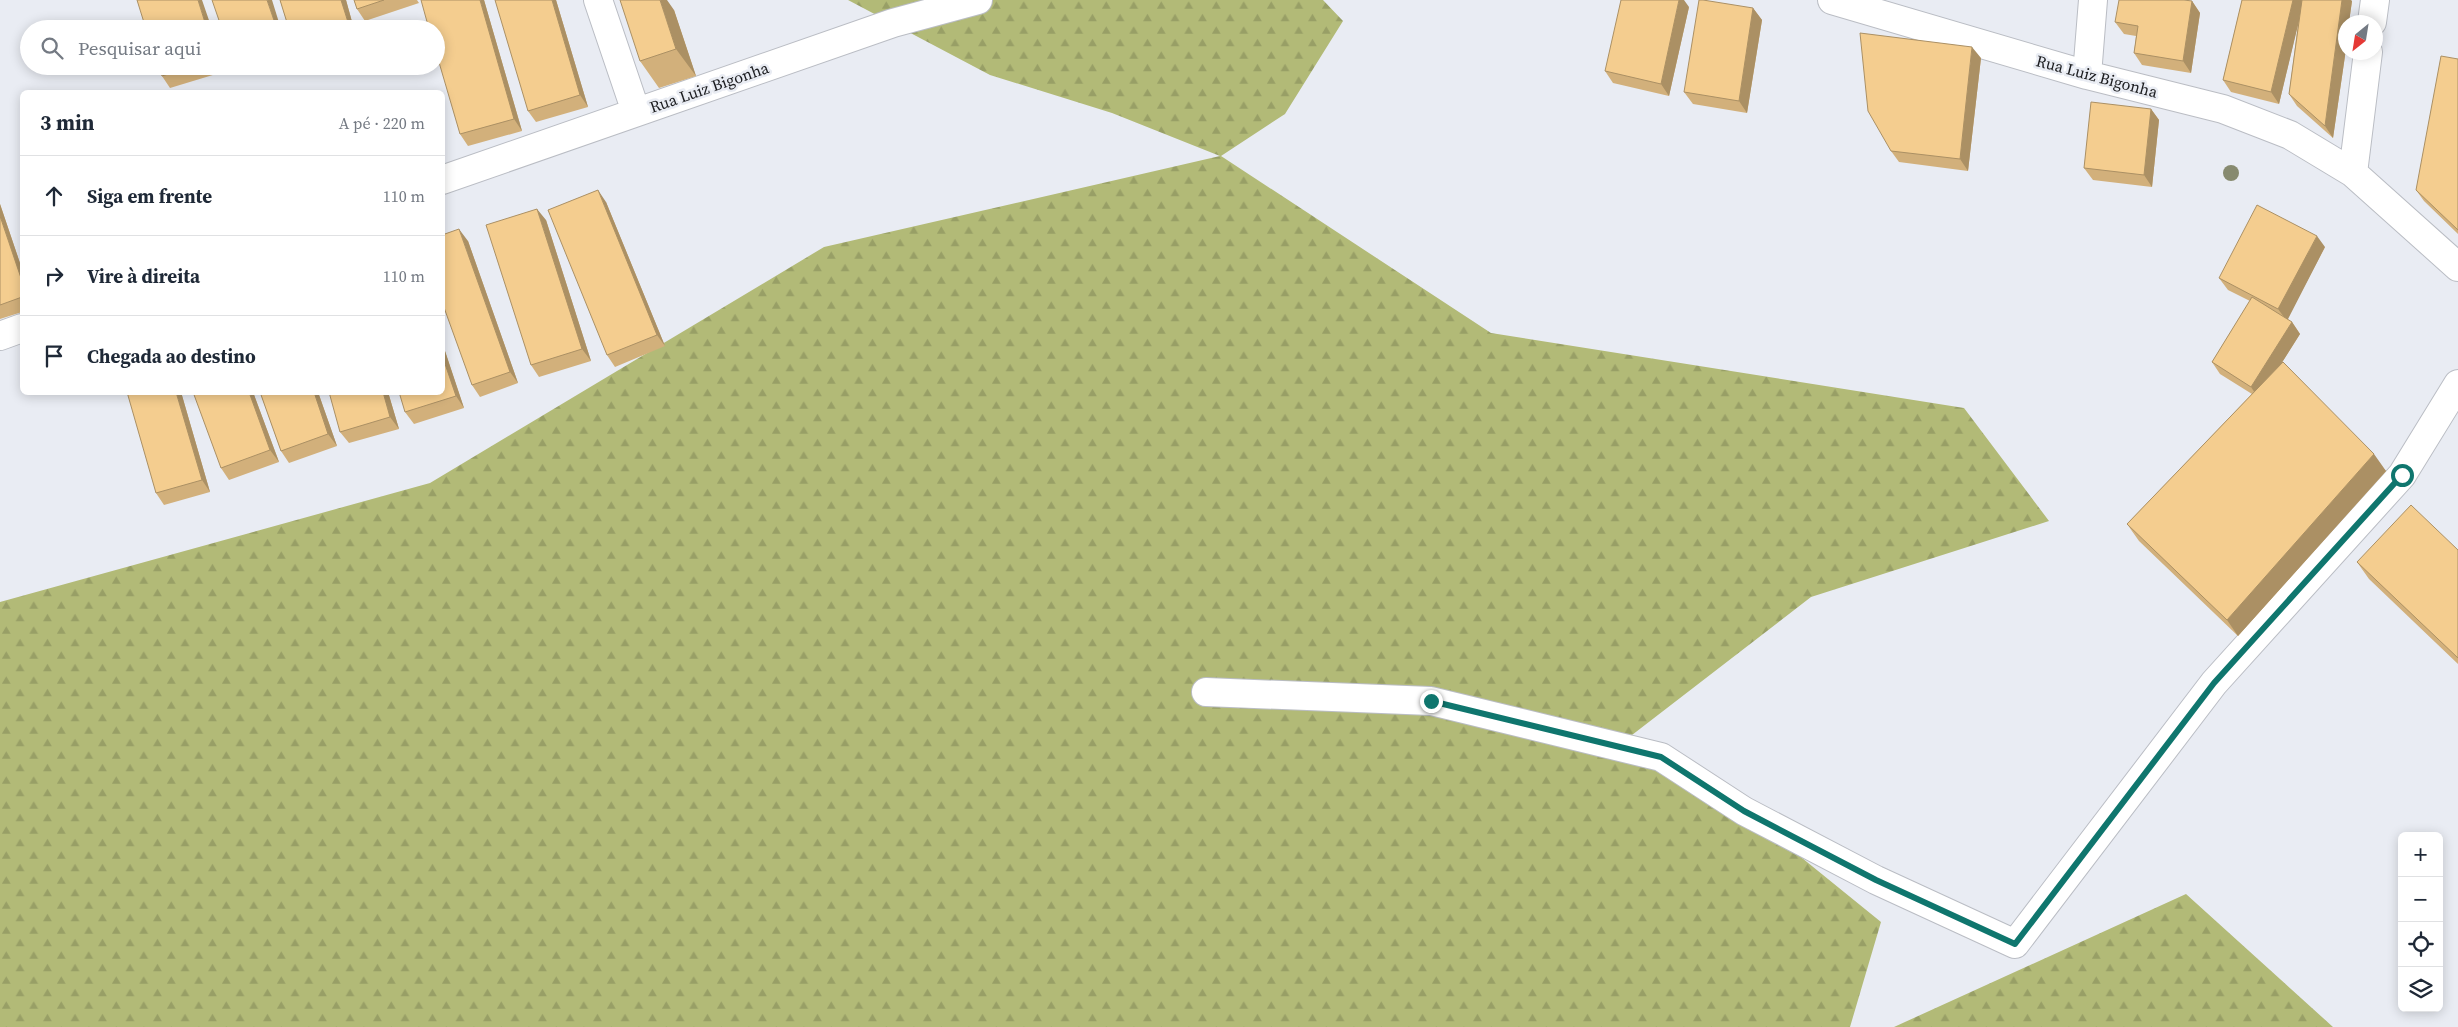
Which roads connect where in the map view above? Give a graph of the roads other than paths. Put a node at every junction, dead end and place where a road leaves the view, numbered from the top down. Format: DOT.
graph roads {
  1 [pos="598,0"];
  2 [pos="978,0"];
  3 [pos="1832,0"];
  4 [pos="2093,0"];
  5 [pos="2374,0"];
  6 [pos="2373,15"];
  7 [pos="2367,60"];
  8 [pos="2087,75"];
  9 [pos="636,112"];
  10 [pos="2353,173"];
  11 [pos="445,179"];
  12 [pos="2458,267"];
  13 [pos="20,329"];
  14 [pos="0,336"];
  15 [pos="2458,384"];
  16 [pos="1206,692"];
  1 -- 9 [label="street"];
  2 -- 9 [label="street, Rua Luiz Bigonha"];
  3 -- 8 [label="street, Rua Luiz Bigonha"];
  4 -- 8 [label="street"];
  5 -- 6 [label="street"];
  7 -- 10 [label="street"];
  8 -- 10 [label="street, Rua Luiz Bigonha"];
  9 -- 11 [label="street, Rua Luiz Bigonha"];
  10 -- 12 [label="street, Rua Luiz Bigonha"];
  13 -- 14 [label="street"];
  15 -- 16 [label="street"];
}
